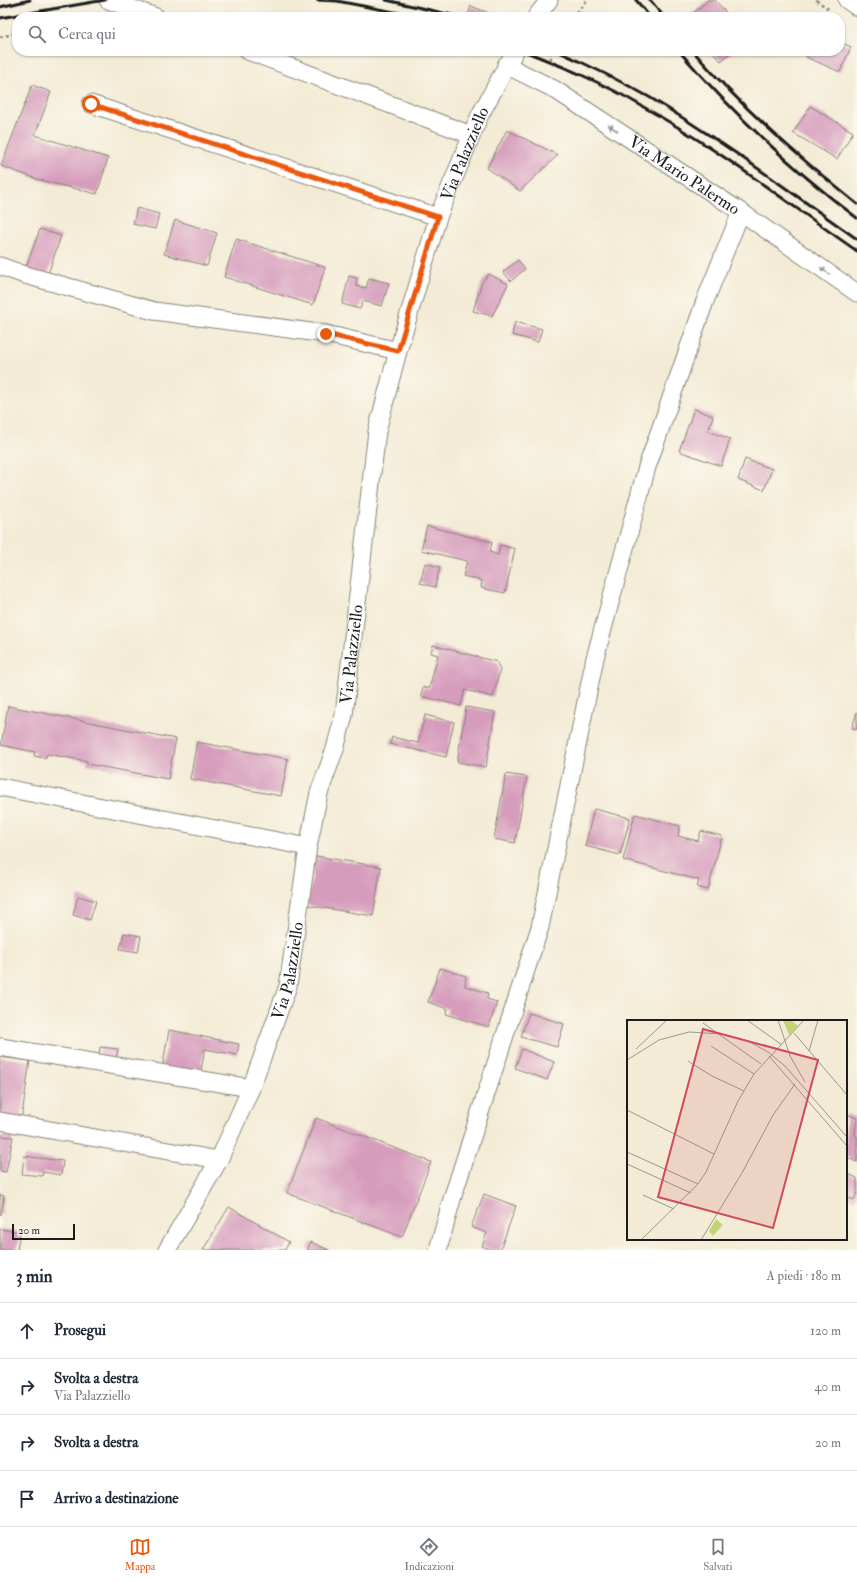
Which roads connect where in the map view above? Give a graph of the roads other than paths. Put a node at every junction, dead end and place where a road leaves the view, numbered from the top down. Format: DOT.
graph roads {
  1 [pos="108,0"];
  2 [pos="549,0"];
  3 [pos="847,0"];
  4 [pos="857,7"];
  5 [pos="142,12"];
  6 [pos="540,12"];
  7 [pos="261,56"];
  8 [pos="512,56"];
  9 [pos="506,66"];
  10 [pos="91,104"];
  11 [pos="471,135"];
  12 [pos="741,212"];
  13 [pos="438,217"];
  14 [pos="0,266"];
  15 [pos="857,293"];
  16 [pos="398,351"];
  17 [pos="0,787"];
  18 [pos="308,847"];
  19 [pos="0,1047"];
  20 [pos="251,1088"];
  21 [pos="0,1121"];
  22 [pos="219,1160"];
  23 [pos="166,1250"];
  24 [pos="438,1250"];
  1 -- 5 [label="street"];
  2 -- 6 [label="street"];
  3 -- 4 [label="street"];
  7 -- 11 [label="street"];
  8 -- 9 [label="street, Via Palazziello"];
  9 -- 11 [label="street, Via Palazziello"];
  12 -- 9 [label="street, Via Mario Palermo, one-way"];
  10 -- 13 [label="street"];
  11 -- 13 [label="street, Via Palazziello"];
  15 -- 12 [label="street, Via Mario Palermo, one-way"];
  12 -- 24 [label="street"];
  13 -- 16 [label="street, Via Palazziello"];
  14 -- 16 [label="street"];
  16 -- 18 [label="street, Via Palazziello"];
  17 -- 18 [label="street"];
  18 -- 20 [label="street, Via Palazziello"];
  19 -- 20 [label="street"];
  20 -- 22 [label="street, Via Palazziello"];
  21 -- 22 [label="street"];
  22 -- 23 [label="street, Via Palazziello"];
}
